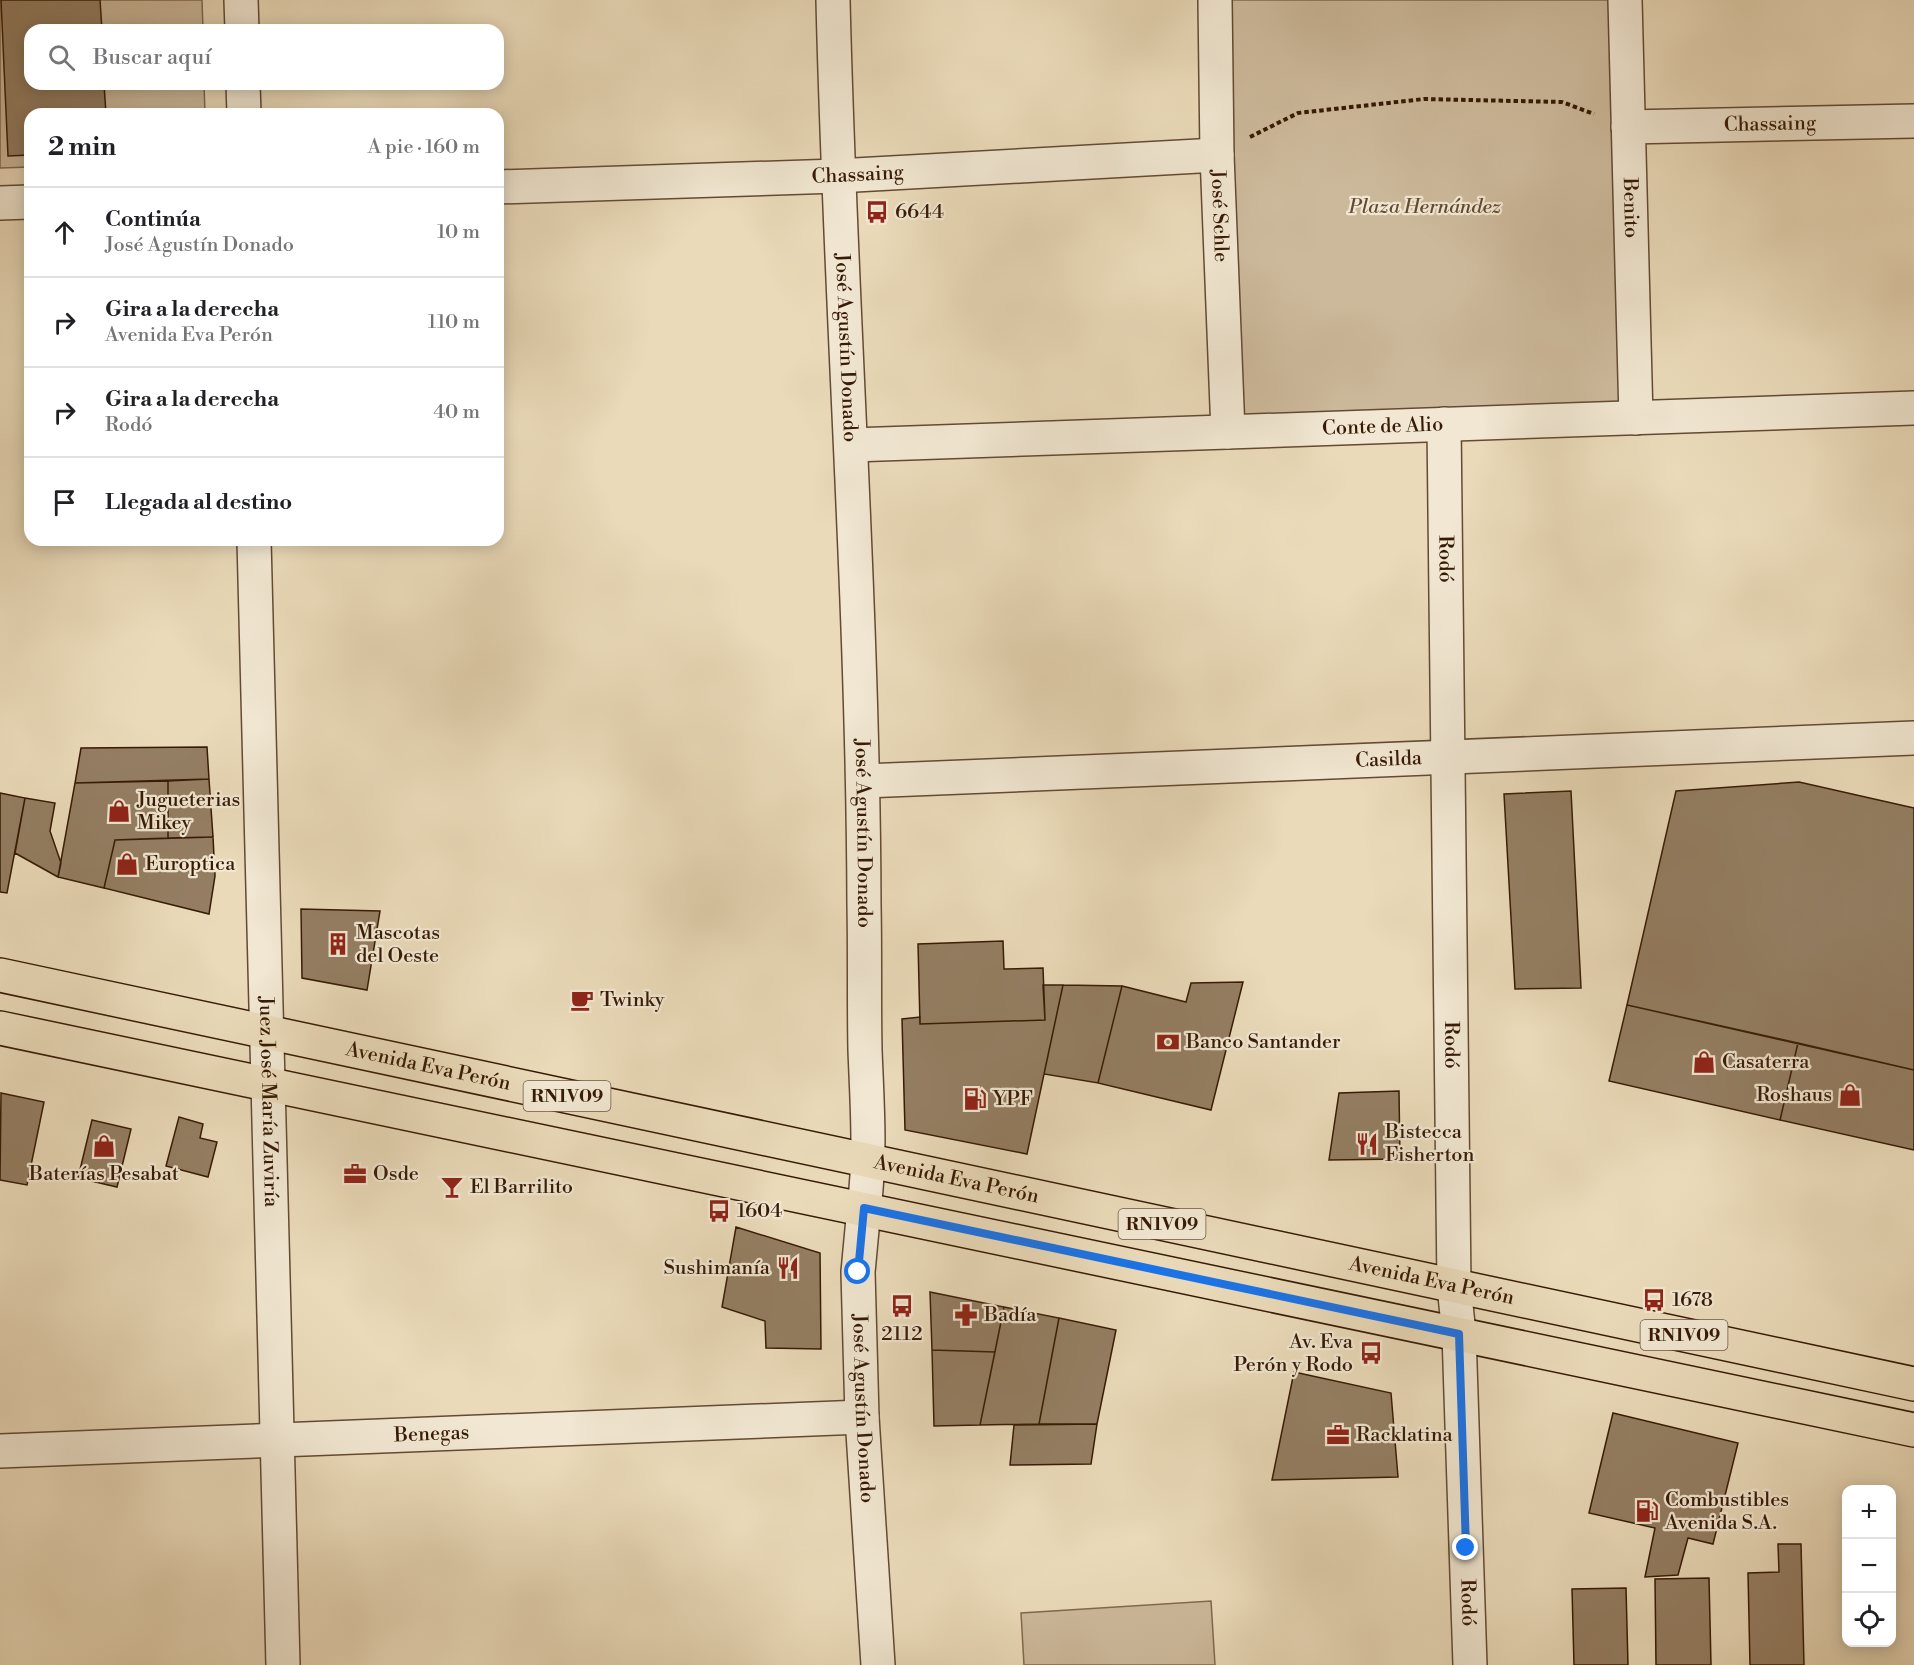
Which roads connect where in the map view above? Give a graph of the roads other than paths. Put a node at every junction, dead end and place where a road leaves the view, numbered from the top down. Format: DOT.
graph roads {
  1 [pos="241,0"];
  2 [pos="833,0"];
  3 [pos="1215,0"];
  4 [pos="1625,0"];
  5 [pos="242,24"];
  6 [pos="243,90"];
  7 [pos="244,108"];
  8 [pos="1914,121"];
  9 [pos="1628,127"];
  10 [pos="1217,154"];
  11 [pos="837,176"];
  12 [pos="504,187"];
  13 [pos="24,202"];
  14 [pos="0,203"];
  15 [pos="1914,408"];
  16 [pos="1636,418"];
  17 [pos="1444,424"];
  18 [pos="1228,432"];
  19 [pos="852,445"];
  20 [pos="254,546"];
  21 [pos="1914,738"];
  22 [pos="1449,756"];
  23 [pos="864,781"];
  24 [pos="0,975"];
  25 [pos="0,1028"];
  26 [pos="265,1032"];
  27 [pos="266,1084"];
  28 [pos="870,1161"];
  29 [pos="864,1208"];
  30 [pos="1454,1286"];
  31 [pos="1459,1334"];
  32 [pos="1914,1384"];
  33 [pos="862,1417"];
  34 [pos="1914,1431"];
  35 [pos="277,1441"];
  36 [pos="0,1451"];
  37 [pos="283,1665"];
  38 [pos="878,1665"];
  39 [pos="1470,1665"];
  1 -- 5 [label="street"];
  2 -- 11 [label="street, José Agustín Donado"];
  3 -- 10 [label="street, José Schle"];
  4 -- 9 [label="street, Benito"];
  6 -- 7 [label="street"];
  8 -- 9 [label="street, Chassaing"];
  9 -- 16 [label="street, Benito"];
  10 -- 11 [label="street, Chassaing"];
  10 -- 18 [label="street, José Schle"];
  11 -- 12 [label="street, Chassaing"];
  11 -- 19 [label="street, José Agustín Donado"];
  13 -- 14 [label="street"];
  15 -- 16 [label="street, Conte de Alio"];
  16 -- 17 [label="street, Conte de Alio"];
  17 -- 18 [label="street, Conte de Alio"];
  17 -- 22 [label="street, Rodó"];
  18 -- 19 [label="street, Conte de Alio"];
  19 -- 23 [label="street, José Agustín Donado"];
  20 -- 26 [label="street, Juez José María Zuviría"];
  21 -- 22 [label="street, Casilda"];
  22 -- 23 [label="street, Casilda"];
  22 -- 30 [label="street, Rodó"];
  23 -- 28 [label="street, José Agustín Donado"];
  24 -- 26 [label="main road, Avenida Eva Perón / RN1V09"];
  25 -- 27 [label="main road, RN1V09"];
  26 -- 27 [label="street, Juez José María Zuviría"];
  26 -- 28 [label="main road, Avenida Eva Perón / RN1V09"];
  27 -- 29 [label="main road, RN1V09"];
  27 -- 35 [label="street, Juez José María Zuviría"];
  28 -- 29 [label="street, José Agustín Donado"];
  28 -- 30 [label="main road, Avenida Eva Perón / RN1V09"];
  29 -- 31 [label="main road, RN1V09"];
  29 -- 33 [label="street, José Agustín Donado"];
  30 -- 31 [label="street, Rodó"];
  30 -- 32 [label="main road, Avenida Eva Perón / RN1V09"];
  31 -- 34 [label="main road, RN1V09"];
  31 -- 39 [label="street, Rodó"];
  33 -- 35 [label="street, Benegas"];
  33 -- 38 [label="street, José Agustín Donado"];
  35 -- 36 [label="street, Benegas"];
  35 -- 37 [label="street, Juez José María Zuviría"];
}
